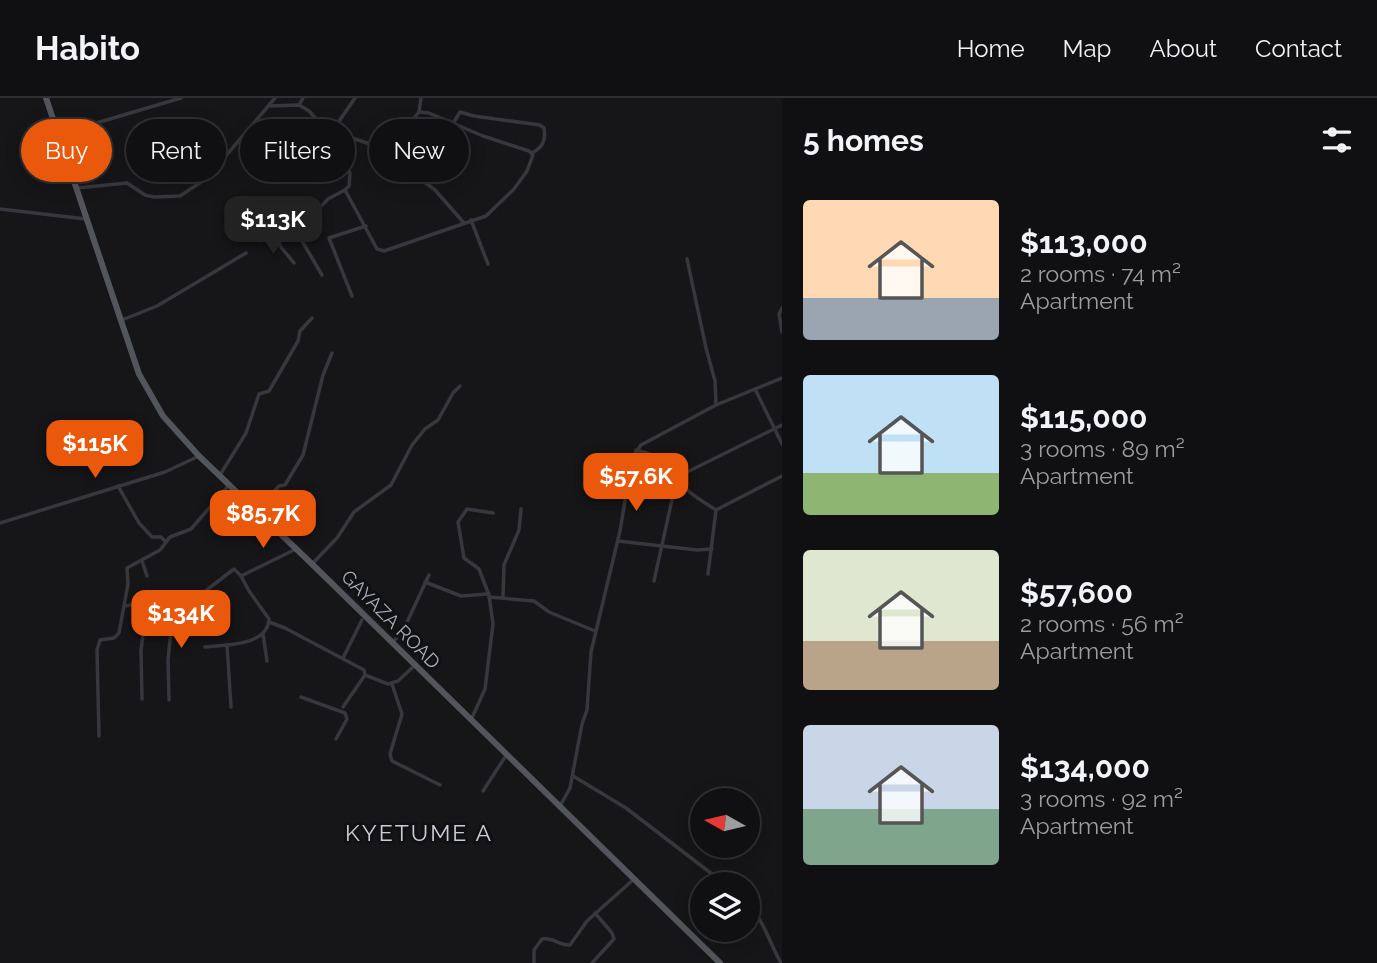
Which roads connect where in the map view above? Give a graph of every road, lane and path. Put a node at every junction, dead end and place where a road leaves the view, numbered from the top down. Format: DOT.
graph roads {
  1 [pos="46,98"];
  2 [pos="181,98"];
  3 [pos="275,98"];
  4 [pos="303,98"];
  5 [pos="355,98"];
  6 [pos="421,98"];
  7 [pos="299,105"];
  8 [pos="268,106"];
  9 [pos="419,112"];
  10 [pos="53,119"];
  11 [pos="109,119"];
  12 [pos="317,119"];
  13 [pos="341,119"];
  14 [pos="446,119"];
  15 [pos="456,119"];
  16 [pos="469,129"];
  17 [pos="355,138"];
  18 [pos="532,153"];
  19 [pos="74,182"];
  20 [pos="349,182"];
  21 [pos="425,182"];
  22 [pos="76,188"];
  23 [pos="345,190"];
  24 [pos="0,209"];
  25 [pos="258,211"];
  26 [pos="86,219"];
  27 [pos="471,220"];
  28 [pos="464,223"];
  29 [pos="366,226"];
  30 [pos="295,229"];
  31 [pos="279,237"];
  32 [pos="246,253"];
  33 [pos="687,259"];
  34 [pos="293,263"];
  35 [pos="488,264"];
  36 [pos="322,275"];
  37 [pos="352,296"];
  38 [pos="782,308"];
  39 [pos="312,318"];
  40 [pos="120,321"];
  41 [pos="782,331"];
  42 [pos="332,353"];
  43 [pos="782,378"];
  44 [pos="460,386"];
  45 [pos="756,390"];
  46 [pos="716,405"];
  47 [pos="782,425"];
  48 [pos="775,428"];
  49 [pos="782,444"];
  50 [pos="636,450"];
  51 [pos="199,456"];
  52 [pos="220,475"];
  53 [pos="782,476"];
  54 [pos="677,477"];
  55 [pos="230,484"];
  56 [pos="118,485"];
  57 [pos="521,509"];
  58 [pos="257,510"];
  59 [pos="716,510"];
  60 [pos="493,513"];
  61 [pos="0,523"];
  62 [pos="618,541"];
  63 [pos="166,542"];
  64 [pos="663,547"];
  65 [pos="296,549"];
  66 [pos="712,549"];
  67 [pos="142,561"];
  68 [pos="312,564"];
  69 [pos="708,574"];
  70 [pos="429,575"];
  71 [pos="147,576"];
  72 [pos="241,576"];
  73 [pos="654,581"];
  74 [pos="425,582"];
  75 [pos="488,595"];
  76 [pos="503,598"];
  77 [pos="174,600"];
  78 [pos="147,604"];
  79 [pos="124,606"];
  80 [pos="362,620"];
  81 [pos="269,622"];
  82 [pos="595,631"];
  83 [pos="263,634"];
  84 [pos="393,643"];
  85 [pos="227,645"];
  86 [pos="205,647"];
  87 [pos="343,658"];
  88 [pos="267,661"];
  89 [pos="415,665"];
  90 [pos="365,675"];
  91 [pos="392,684"];
  92 [pos="301,697"];
  93 [pos="142,699"];
  94 [pos="169,700"];
  95 [pos="232,707"];
  96 [pos="343,707"];
  97 [pos="471,720"];
  98 [pos="99,736"];
  99 [pos="336,739"];
  100 [pos="507,754"];
  101 [pos="573,776"];
  102 [pos="440,785"];
  103 [pos="483,791"];
  104 [pos="560,806"];
  105 [pos="706,872"];
  106 [pos="634,879"];
  107 [pos="595,914"];
  108 [pos="760,918"];
  109 [pos="534,963"];
  110 [pos="592,963"];
  111 [pos="720,963"];
  112 [pos="780,963"];
  1 -- 10 [label="main road, GAYAZA ROAD"];
  2 -- 11 [label="street"];
  3 -- 8 [label="street"];
  4 -- 7 [label="street"];
  5 -- 13 [label="street"];
  6 -- 9 [label="street"];
  7 -- 8 [label="street"];
  7 -- 12 [label="street"];
  8 -- 22 [label="street"];
  9 -- 14 [label="street"];
  9 -- 17 [label="street"];
  15 -- 18 [label="street"];
  16 -- 18 [label="street"];
  18 -- 27 [label="street"];
  19 -- 22 [label="main road, GAYAZA ROAD"];
  20 -- 23 [label="street"];
  21 -- 28 [label="street"];
  22 -- 26 [label="main road, GAYAZA ROAD"];
  23 -- 29 [label="street"];
  23 -- 30 [label="street"];
  24 -- 26 [label="street"];
  25 -- 31 [label="street"];
  26 -- 40 [label="main road, GAYAZA ROAD"];
  27 -- 28 [label="street"];
  27 -- 35 [label="street"];
  28 -- 29 [label="street"];
  29 -- 37 [label="street"];
  30 -- 31 [label="street"];
  30 -- 36 [label="street"];
  31 -- 34 [label="street"];
  32 -- 40 [label="street"];
  33 -- 46 [label="street"];
  38 -- 41 [label="street"];
  39 -- 52 [label="street"];
  40 -- 51 [label="main road, GAYAZA ROAD"];
  42 -- 58 [label="street"];
  43 -- 45 [label="street"];
  44 -- 68 [label="street"];
  45 -- 46 [label="street"];
  45 -- 48 [label="street"];
  46 -- 50 [label="street"];
  47 -- 48 [label="street"];
  48 -- 49 [label="street"];
  48 -- 54 [label="street"];
  50 -- 54 [label="street"];
  50 -- 62 [label="street"];
  51 -- 52 [label="main road, GAYAZA ROAD"];
  51 -- 56 [label="street"];
  52 -- 55 [label="main road, GAYAZA ROAD"];
  53 -- 59 [label="street"];
  54 -- 59 [label="street"];
  54 -- 64 [label="street"];
  55 -- 58 [label="main road, GAYAZA ROAD"];
  55 -- 63 [label="street"];
  56 -- 61 [label="street"];
  56 -- 63 [label="street"];
  57 -- 76 [label="street"];
  58 -- 65 [label="main road, GAYAZA ROAD"];
  59 -- 66 [label="street"];
  60 -- 75 [label="street"];
  62 -- 64 [label="street"];
  62 -- 82 [label="street"];
  63 -- 67 [label="street"];
  64 -- 66 [label="street"];
  64 -- 73 [label="street"];
  65 -- 68 [label="main road, GAYAZA ROAD"];
  65 -- 72 [label="street"];
  66 -- 69 [label="street"];
  67 -- 71 [label="street"];
  67 -- 79 [label="street"];
  68 -- 84 [label="main road, GAYAZA ROAD"];
  70 -- 74 [label="street"];
  72 -- 77 [label="street"];
  72 -- 81 [label="street"];
  74 -- 75 [label="street"];
  74 -- 84 [label="street"];
  75 -- 76 [label="street"];
  75 -- 97 [label="street"];
  76 -- 82 [label="street"];
  77 -- 78 [label="street"];
  77 -- 94 [label="street"];
  78 -- 79 [label="street"];
  78 -- 93 [label="street"];
  79 -- 98 [label="street"];
  80 -- 87 [label="street"];
  81 -- 83 [label="street"];
  81 -- 87 [label="street"];
  82 -- 101 [label="street"];
  83 -- 85 [label="street"];
  83 -- 88 [label="street"];
  84 -- 89 [label="main road, GAYAZA ROAD"];
  85 -- 86 [label="street"];
  85 -- 95 [label="street"];
  87 -- 90 [label="street"];
  89 -- 91 [label="street"];
  89 -- 97 [label="main road, GAYAZA ROAD"];
  90 -- 91 [label="street"];
  90 -- 96 [label="street"];
  91 -- 102 [label="street"];
  92 -- 99 [label="street"];
  97 -- 100 [label="main road, GAYAZA ROAD"];
  100 -- 103 [label="street"];
  100 -- 104 [label="main road, GAYAZA ROAD"];
  101 -- 104 [label="street"];
  101 -- 105 [label="street"];
  104 -- 106 [label="main road, GAYAZA ROAD"];
  106 -- 107 [label="street"];
  106 -- 111 [label="main road, GAYAZA ROAD"];
  107 -- 109 [label="street"];
  107 -- 110 [label="street"];
  108 -- 112 [label="street"];
}
